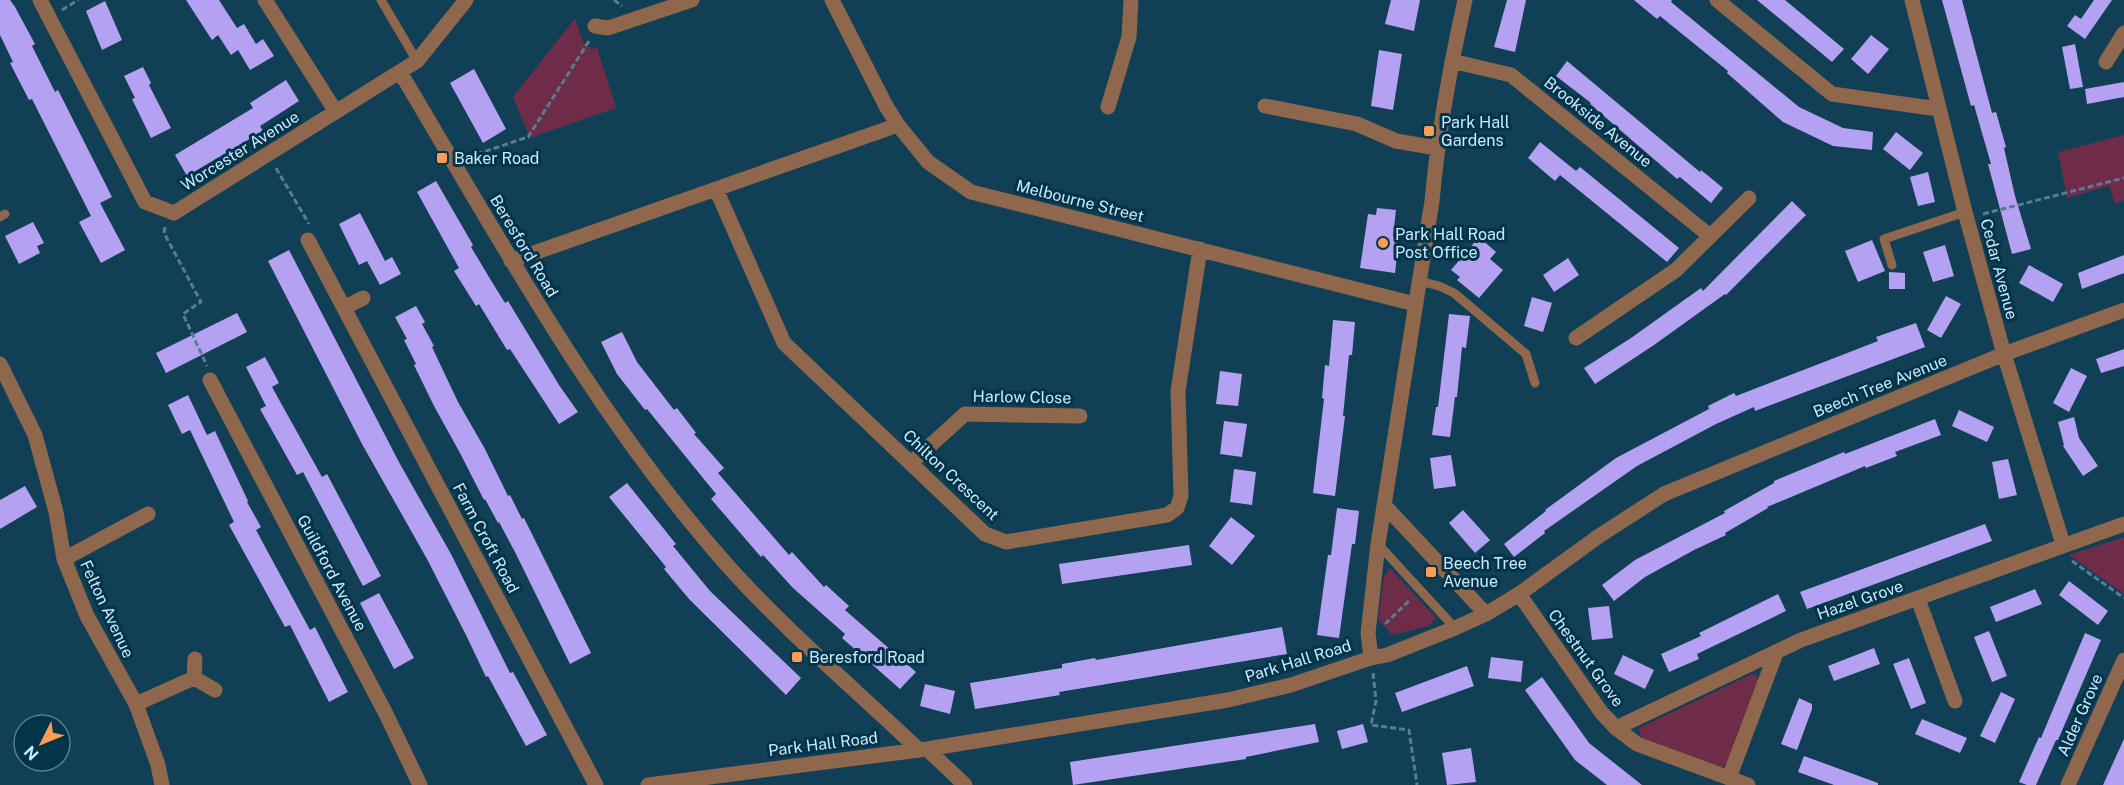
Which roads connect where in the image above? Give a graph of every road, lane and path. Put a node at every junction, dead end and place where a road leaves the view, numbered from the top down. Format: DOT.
graph roads {
  1 [pos="40,0"];
  2 [pos="265,0"];
  3 [pos="381,0"];
  4 [pos="466,0"];
  5 [pos="692,0"];
  6 [pos="832,0"];
  7 [pos="1131,0"];
  8 [pos="1465,0"];
  9 [pos="1717,0"];
  10 [pos="1912,0"];
  11 [pos="595,26"];
  12 [pos="2124,33"];
  13 [pos="417,61"];
  14 [pos="1452,61"];
  15 [pos="2106,62"];
  16 [pos="400,72"];
  17 [pos="1265,106"];
  18 [pos="1108,107"];
  19 [pos="1938,109"];
  20 [pos="336,112"];
  21 [pos="898,125"];
  22 [pos="1437,148"];
  23 [pos="269,154"];
  24 [pos="453,162"];
  25 [pos="2124,178"];
  26 [pos="716,189"];
  27 [pos="1749,198"];
  28 [pos="169,211"];
  29 [pos="1966,215"];
  30 [pos="1710,236"];
  31 [pos="308,240"];
  32 [pos="1200,249"];
  33 [pos="511,261"];
  34 [pos="1892,265"];
  35 [pos="1419,281"];
  36 [pos="363,298"];
  37 [pos="1415,304"];
  38 [pos="344,308"];
  39 [pos="2124,310"];
  40 [pos="1576,338"];
  41 [pos="2004,354"];
  42 [pos="2,373"];
  43 [pos="210,380"];
  44 [pos="1535,383"];
  45 [pos="1080,416"];
  46 [pos="911,463"];
  47 [pos="1384,505"];
  48 [pos="148,514"];
  49 [pos="2124,524"];
  50 [pos="1378,544"];
  51 [pos="2058,546"];
  52 [pos="64,559"];
  53 [pos="1420,590"];
  54 [pos="1519,594"];
  55 [pos="2124,598"];
  56 [pos="1918,599"];
  57 [pos="1486,614"];
  58 [pos="1455,628"];
  59 [pos="1369,640"];
  60 [pos="1776,653"];
  61 [pos="1371,658"];
  62 [pos="195,659"];
  63 [pos="2124,660"];
  64 [pos="194,678"];
  65 [pos="215,690"];
  66 [pos="1954,701"];
  67 [pos="136,704"];
  68 [pos="1617,728"];
  69 [pos="923,749"];
  70 [pos="1729,778"];
  71 [pos="162,785"];
  72 [pos="420,785"];
  73 [pos="596,785"];
  74 [pos="648,785"];
  75 [pos="965,785"];
  76 [pos="1417,785"];
  77 [pos="1748,785"];
  78 [pos="2068,785"];
  1 -- 28 [label="street, Worcester Avenue"];
  2 -- 20 [label="street"];
  3 -- 13 [label="lane"];
  4 -- 13 [label="street, Worcester Avenue"];
  5 -- 11 [label="street"];
  6 -- 21 [label="street, Melbourne Street"];
  7 -- 18 [label="street"];
  8 -- 14 [label="street, Park Hall Road"];
  9 -- 19 [label="street"];
  10 -- 19 [label="street, Cedar Avenue"];
  11 -- 24 [label="path"];
  12 -- 15 [label="street"];
  13 -- 16 [label="street, Worcester Avenue"];
  14 -- 22 [label="street, Park Hall Road"];
  14 -- 30 [label="street, Brookside Avenue"];
  16 -- 20 [label="street, Worcester Avenue"];
  16 -- 24 [label="street, Beresford Road"];
  17 -- 22 [label="street"];
  19 -- 29 [label="street, Cedar Avenue"];
  20 -- 23 [label="street, Worcester Avenue"];
  21 -- 26 [label="street"];
  21 -- 32 [label="street, Melbourne Street"];
  22 -- 35 [label="street, Park Hall Road"];
  23 -- 28 [label="street, Worcester Avenue"];
  23 -- 31 [label="path"];
  24 -- 33 [label="street, Beresford Road"];
  25 -- 29 [label="path"];
  26 -- 33 [label="street"];
  26 -- 46 [label="street, Chilton Crescent"];
  27 -- 30 [label="street"];
  28 -- 43 [label="path"];
  29 -- 34 [label="lane"];
  29 -- 41 [label="street, Cedar Avenue"];
  30 -- 40 [label="street"];
  31 -- 38 [label="street, Farm Croft Road"];
  32 -- 37 [label="street, Melbourne Street"];
  32 -- 46 [label="street, Chilton Crescent"];
  33 -- 69 [label="street, Beresford Road"];
  35 -- 37 [label="street, Park Hall Road"];
  35 -- 44 [label="lane"];
  36 -- 38 [label="street"];
  37 -- 47 [label="street, Park Hall Road"];
  38 -- 73 [label="street, Farm Croft Road"];
  39 -- 41 [label="street, Beech Tree Avenue"];
  41 -- 51 [label="street, Cedar Avenue"];
  41 -- 54 [label="street, Beech Tree Avenue"];
  42 -- 52 [label="street, Felton Avenue"];
  43 -- 72 [label="street, Guildford Avenue"];
  45 -- 46 [label="street, Harlow Close"];
  47 -- 50 [label="street, Park Hall Road"];
  47 -- 57 [label="street"];
  48 -- 52 [label="street"];
  49 -- 51 [label="street, Hazel Grove"];
  50 -- 53 [label="lane"];
  50 -- 59 [label="street, Park Hall Road"];
  51 -- 55 [label="path"];
  51 -- 56 [label="street, Hazel Grove"];
  52 -- 67 [label="street, Felton Avenue"];
  53 -- 58 [label="lane"];
  53 -- 59 [label="path"];
  54 -- 57 [label="street, Beech Tree Avenue"];
  54 -- 68 [label="street, Chestnut Grove"];
  56 -- 60 [label="street, Hazel Grove"];
  56 -- 66 [label="street"];
  57 -- 58 [label="street, Beech Tree Avenue"];
  58 -- 61 [label="street, Beech Tree Avenue"];
  59 -- 61 [label="street, Park Hall Road"];
  60 -- 68 [label="street, Hazel Grove"];
  60 -- 70 [label="street"];
  61 -- 69 [label="street, Park Hall Road"];
  61 -- 76 [label="path"];
  62 -- 64 [label="street"];
  63 -- 78 [label="street, Alder Grove"];
  64 -- 65 [label="street"];
  64 -- 67 [label="street"];
  67 -- 71 [label="street, Felton Avenue"];
  68 -- 70 [label="street, Chestnut Grove"];
  69 -- 74 [label="street, Park Hall Road"];
  69 -- 75 [label="street, Beresford Road"];
  70 -- 77 [label="street, Chestnut Grove"];
}
